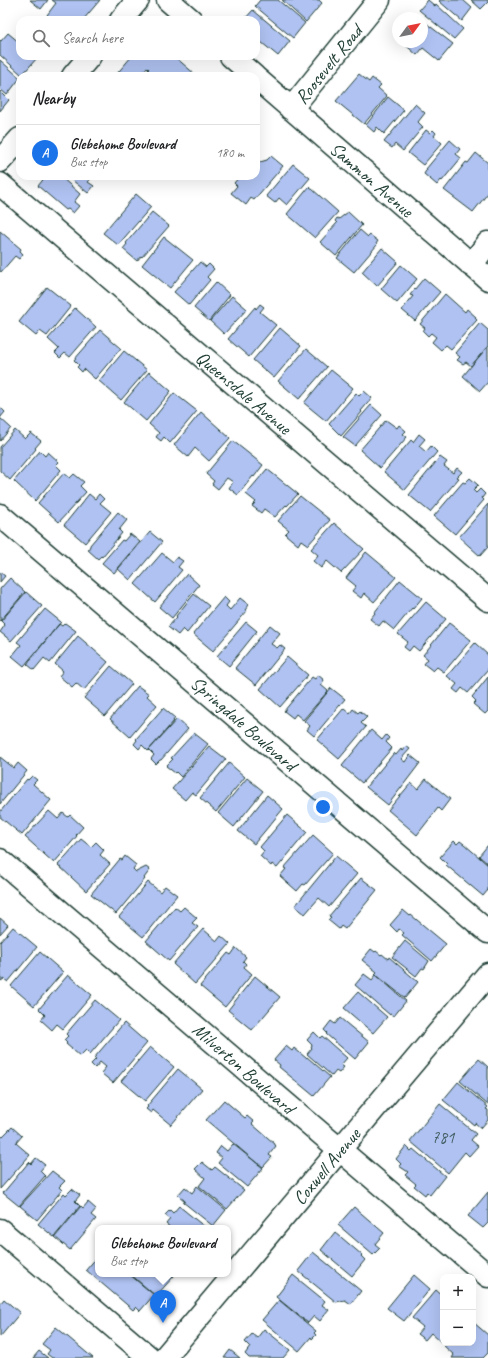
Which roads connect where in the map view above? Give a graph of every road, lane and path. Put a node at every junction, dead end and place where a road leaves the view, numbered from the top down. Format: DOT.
graph roads {
  1 [pos="138,0"];
  2 [pos="168,0"];
  3 [pos="379,0"];
  4 [pos="124,16"];
  5 [pos="186,16"];
  6 [pos="87,60"];
  7 [pos="236,60"];
  8 [pos="76,72"];
  9 [pos="249,72"];
  10 [pos="260,82"];
  11 [pos="291,109"];
  12 [pos="16,143"];
  13 [pos="0,161"];
  14 [pos="0,184"];
  15 [pos="488,243"];
  16 [pos="471,265"];
  17 [pos="488,279"];
  18 [pos="0,515"];
  19 [pos="488,600"];
  20 [pos="0,860"];
  21 [pos="488,932"];
  22 [pos="488,974"];
  23 [pos="340,1150"];
  24 [pos="0,1230"];
  25 [pos="488,1276"];
  26 [pos="150,1358"];
  27 [pos="164,1358"];
  1 -- 4 [label="street"];
  2 -- 5 [label="street"];
  3 -- 11 [label="street, Roosevelt Road"];
  6 -- 8 [label="street"];
  7 -- 9 [label="street"];
  10 -- 11 [label="street, Sammon Avenue"];
  11 -- 16 [label="street, Sammon Avenue"];
  12 -- 13 [label="street"];
  14 -- 19 [label="street, Queensdale Avenue"];
  15 -- 16 [label="street"];
  16 -- 17 [label="street, Sammon Avenue"];
  18 -- 21 [label="street, Springdale Boulevard"];
  20 -- 23 [label="street, Milverton Boulevard"];
  22 -- 23 [label="street, Coxwell Avenue"];
  23 -- 25 [label="street, Milverton Boulevard"];
  23 -- 27 [label="street, Coxwell Avenue"];
  24 -- 26 [label="street"];
}
